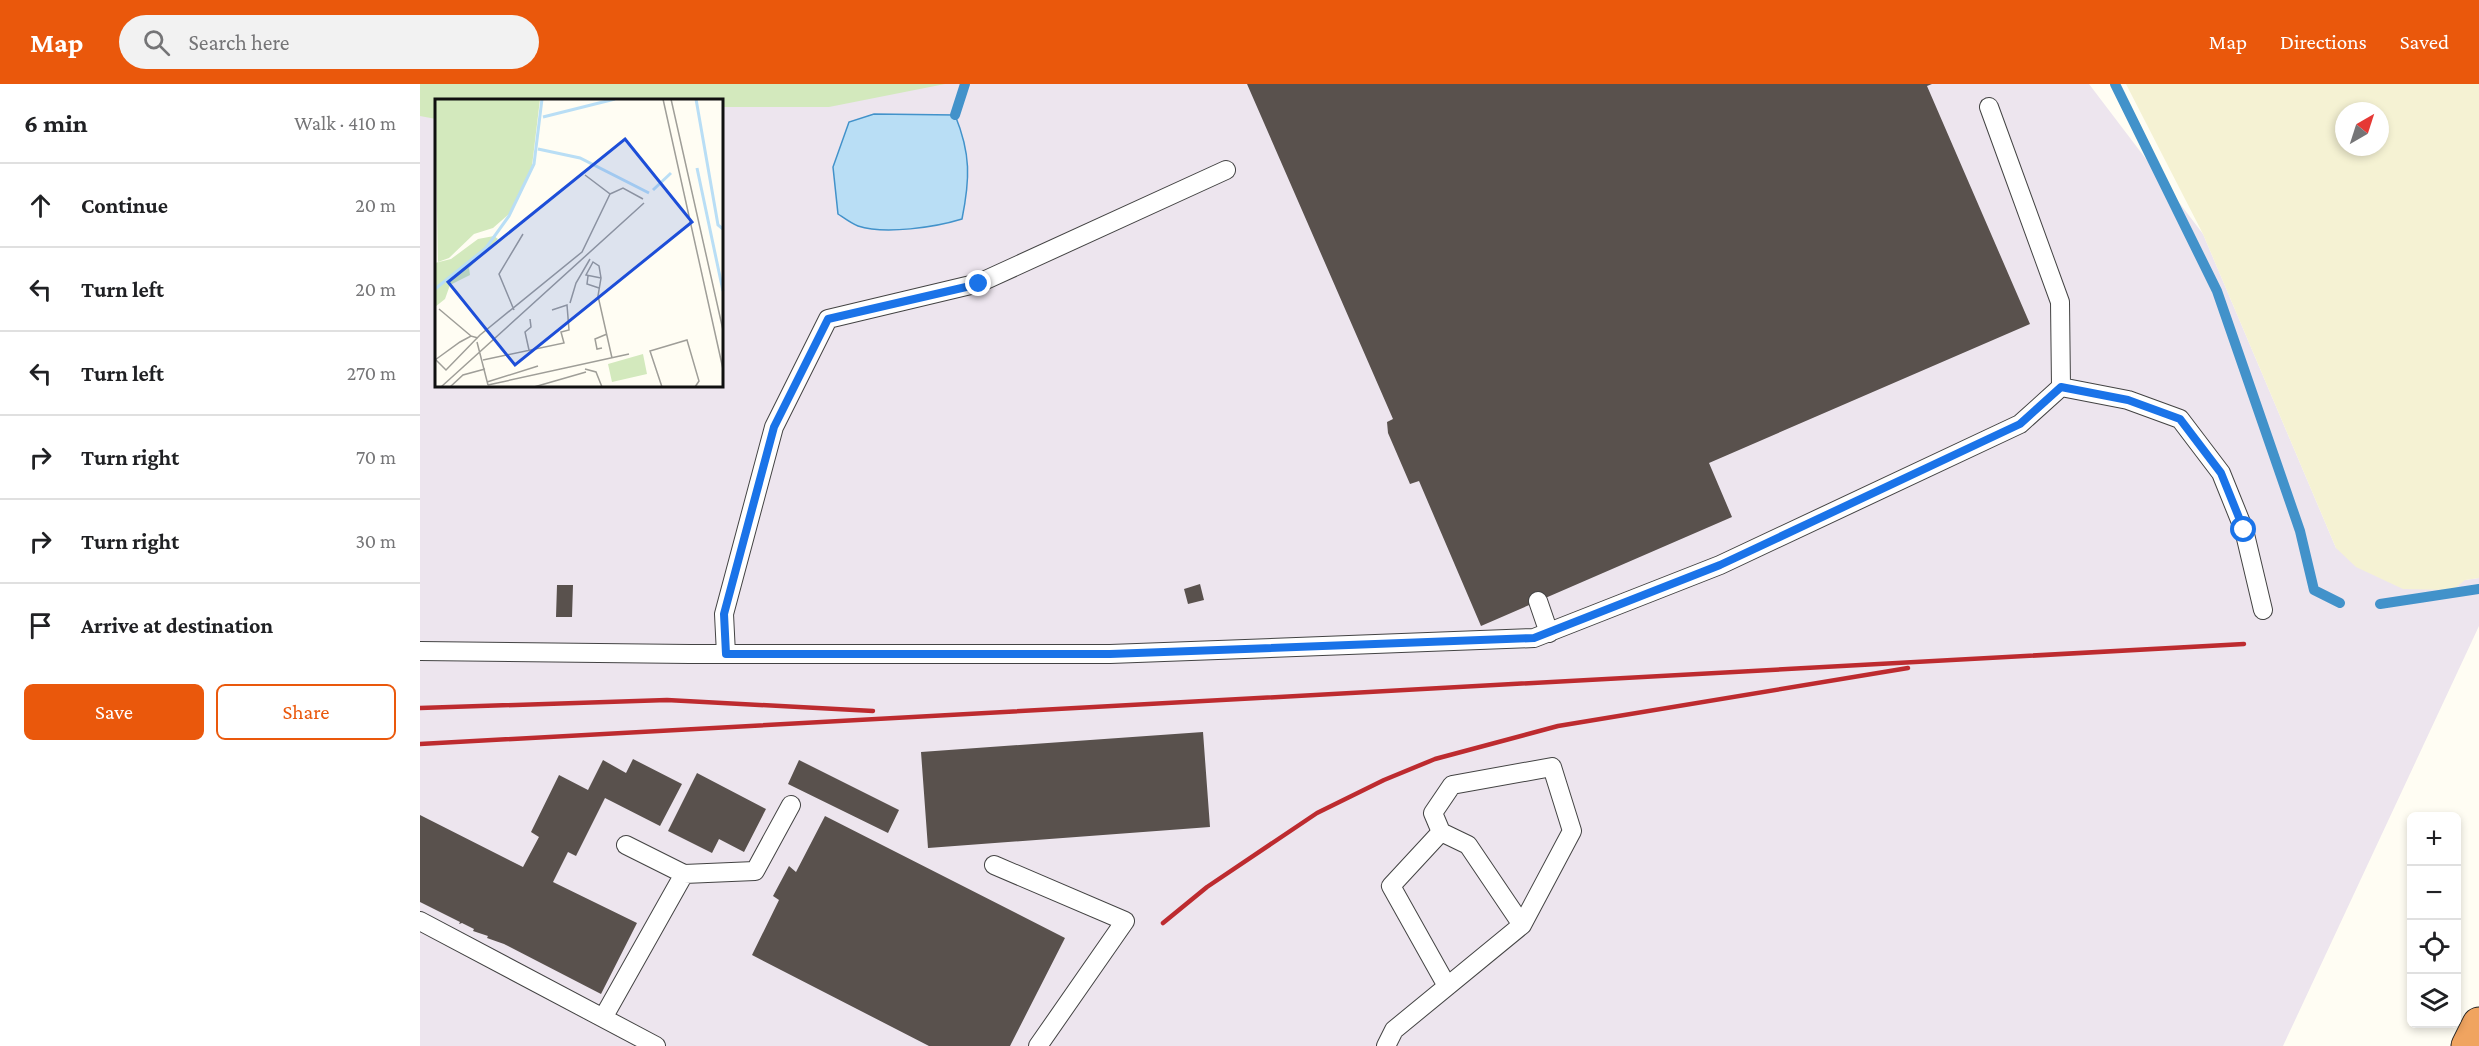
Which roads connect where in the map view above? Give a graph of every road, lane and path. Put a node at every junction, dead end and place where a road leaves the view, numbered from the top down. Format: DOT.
graph roads {
  1 [pos="1989,107"];
  2 [pos="1226,170"];
  3 [pos="2061,387"];
  4 [pos="1539,601"];
  5 [pos="2263,610"];
  6 [pos="1549,633"];
  7 [pos="420,651"];
  8 [pos="726,654"];
  9 [pos="791,805"];
  10 [pos="1441,832"];
  11 [pos="626,845"];
  12 [pos="994,865"];
  13 [pos="684,874"];
  14 [pos="420,921"];
  15 [pos="1522,925"];
  16 [pos="1447,986"];
  17 [pos="603,1018"];
  18 [pos="2479,1024"];
  19 [pos="656,1046"];
  20 [pos="1038,1046"];
  21 [pos="1386,1046"];
  22 [pos="2468,1046"];
  1 -- 3 [label="lane"];
  2 -- 8 [label="lane"];
  3 -- 5 [label="lane"];
  3 -- 6 [label="lane"];
  4 -- 6 [label="lane"];
  6 -- 8 [label="lane"];
  7 -- 8 [label="lane"];
  9 -- 13 [label="lane"];
  10 -- 15 [label="lane"];
  10 -- 15 [label="lane"];
  10 -- 16 [label="lane"];
  11 -- 13 [label="lane"];
  12 -- 20 [label="lane"];
  13 -- 17 [label="lane"];
  14 -- 17 [label="lane"];
  15 -- 16 [label="lane"];
  16 -- 21 [label="lane"];
  17 -- 19 [label="lane"];
  18 -- 22 [label="highway"];
}
